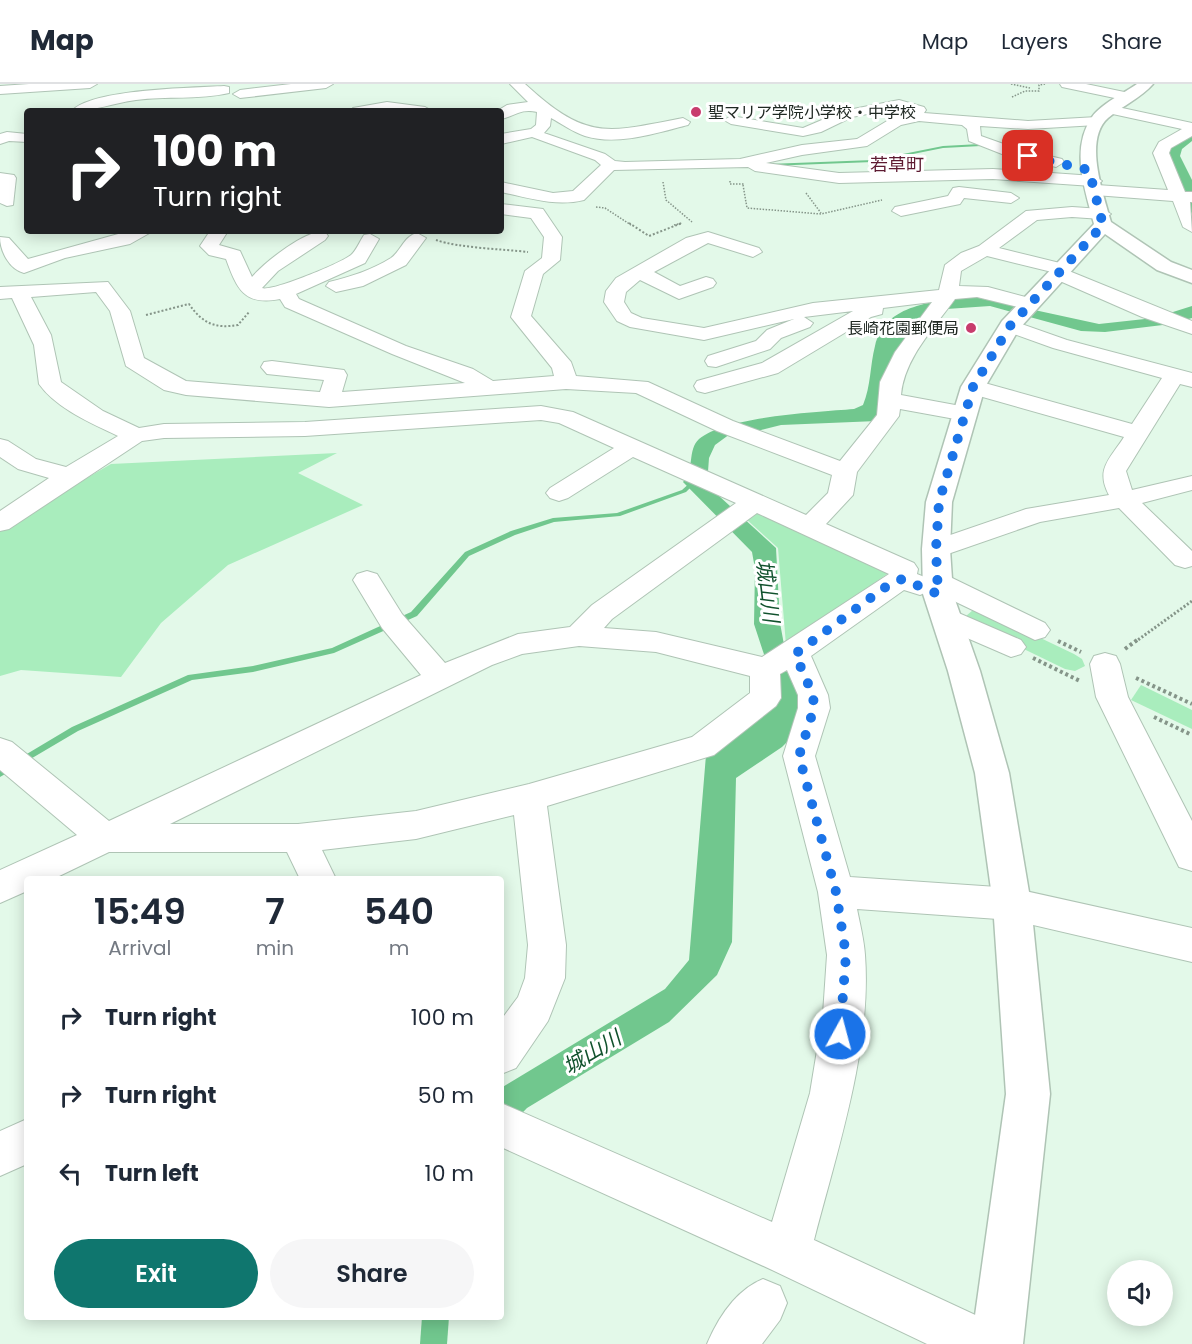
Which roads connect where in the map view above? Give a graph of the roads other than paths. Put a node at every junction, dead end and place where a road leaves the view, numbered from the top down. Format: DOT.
graph roads {
  1 [pos="90,84"];
  2 [pos="146,84"];
  3 [pos="326,84"];
  4 [pos="517,84"];
  5 [pos="1067,84"];
  6 [pos="1146,84"];
  7 [pos="288,86"];
  8 [pos="224,87"];
  9 [pos="0,90"];
  10 [pos="891,90"];
  11 [pos="137,96"];
  12 [pos="1129,97"];
  13 [pos="44,100"];
  14 [pos="71,104"];
  15 [pos="899,104"];
  16 [pos="375,108"];
  17 [pos="402,108"];
  18 [pos="544,109"];
  19 [pos="1113,110"];
  20 [pos="504,112"];
  21 [pos="928,117"];
  22 [pos="732,120"];
  23 [pos="967,121"];
  24 [pos="1097,121"];
  25 [pos="683,122"];
  26 [pos="1045,125"];
  27 [pos="24,128"];
  28 [pos="1192,128"];
  29 [pos="536,132"];
  30 [pos="4,137"];
  31 [pos="24,138"];
  32 [pos="504,138"];
  33 [pos="1089,141"];
  34 [pos="783,154"];
  35 [pos="740,164"];
  36 [pos="872,164"];
  37 [pos="0,165"];
  38 [pos="18,165"];
  39 [pos="610,165"];
  40 [pos="983,175"];
  41 [pos="0,178"];
  42 [pos="1093,180"];
  43 [pos="504,188"];
  44 [pos="1186,196"];
  45 [pos="553,198"];
  46 [pos="1011,198"];
  47 [pos="13,208"];
  48 [pos="504,209"];
  49 [pos="901,211"];
  50 [pos="537,213"];
  51 [pos="1032,215"];
  52 [pos="1103,220"];
  53 [pos="1192,227"];
  54 [pos="21,234"];
  55 [pos="83,234"];
  56 [pos="137,234"];
  57 [pos="217,234"];
  58 [pos="319,236"];
  59 [pos="417,238"];
  60 [pos="370,239"];
  61 [pos="1,242"];
  62 [pos="94,245"];
  63 [pos="985,250"];
  64 [pos="753,252"];
  65 [pos="640,272"];
  66 [pos="1060,272"];
  67 [pos="1192,277"];
  68 [pos="706,283"];
  69 [pos="9,292"];
  70 [pos="258,292"];
  71 [pos="289,298"];
  72 [pos="944,302"];
  73 [pos="839,306"];
  74 [pos="1019,316"];
  75 [pos="1188,326"];
  76 [pos="716,361"];
  77 [pos="272,366"];
  78 [pos="1183,378"];
  79 [pos="566,382"];
  80 [pos="705,386"];
  81 [pos="486,388"];
  82 [pos="329,400"];
  83 [pos="889,400"];
  84 [pos="970,401"];
  85 [pos="1137,433"];
  86 [pos="136,435"];
  87 [pos="0,446"];
  88 [pos="633,448"];
  89 [pos="845,471"];
  90 [pos="69,476"];
  91 [pos="1192,483"];
  92 [pos="559,493"];
  93 [pos="1124,500"];
  94 [pos="749,506"];
  95 [pos="0,523"];
  96 [pos="810,526"];
  97 [pos="1185,560"];
  98 [pos="902,579"];
  99 [pos="367,580"];
  100 [pos="939,586"];
  101 [pos="1035,630"];
  102 [pos="579,636"];
  103 [pos="1011,647"];
  104 [pos="1114,657"];
  105 [pos="780,661"];
  106 [pos="441,678"];
  107 [pos="0,751"];
  108 [pos="529,798"];
  109 [pos="105,838"];
  110 [pos="298,838"];
  111 [pos="1192,856"];
  112 [pos="317,876"];
  113 [pos="0,887"];
  114 [pos="836,892"];
  115 [pos="1012,904"];
  116 [pos="1192,945"];
  117 [pos="504,1050"];
  118 [pos="510,1130"];
  119 [pos="24,1142"];
  120 [pos="0,1154"];
  121 [pos="787,1252"];
  122 [pos="764,1303"];
  123 [pos="732,1344"];
  124 [pos="981,1344"];
  125 [pos="997,1344"];
  1 -- 9 [label="street"];
  2 -- 11 [label="street"];
  3 -- 7 [label="street"];
  4 -- 18 [label="street"];
  5 -- 12 [label="street"];
  6 -- 12 [label="street"];
  7 -- 8 [label="street"];
  8 -- 11 [label="street"];
  10 -- 15 [label="street"];
  11 -- 14 [label="street"];
  12 -- 19 [label="street"];
  13 -- 14 [label="street"];
  15 -- 21 [label="street"];
  15 -- 22 [label="street"];
  16 -- 17 [label="street"];
  18 -- 20 [label="street"];
  18 -- 25 [label="street"];
  18 -- 29 [label="street"];
  19 -- 24 [label="street"];
  19 -- 28 [label="street"];
  21 -- 23 [label="street"];
  21 -- 34 [label="street"];
  23 -- 26 [label="street"];
  23 -- 42 [label="street"];
  24 -- 26 [label="street"];
  24 -- 33 [label="street"];
  26 -- 33 [label="street"];
  27 -- 30 [label="street"];
  28 -- 44 [label="street"];
  29 -- 32 [label="street"];
  29 -- 39 [label="street"];
  30 -- 31 [label="street"];
  33 -- 42 [label="street"];
  34 -- 35 [label="street"];
  34 -- 36 [label="street"];
  35 -- 39 [label="street"];
  35 -- 40 [label="street"];
  37 -- 38 [label="street"];
  39 -- 45 [label="street"];
  40 -- 42 [label="street"];
  40 -- 46 [label="street"];
  41 -- 47 [label="street"];
  42 -- 44 [label="street"];
  42 -- 52 [label="street"];
  43 -- 45 [label="street"];
  44 -- 53 [label="street"];
  45 -- 50 [label="street"];
  46 -- 49 [label="street"];
  46 -- 51 [label="street"];
  48 -- 50 [label="street"];
  50 -- 79 [label="street"];
  51 -- 52 [label="street"];
  51 -- 63 [label="street"];
  52 -- 66 [label="street"];
  52 -- 67 [label="street"];
  54 -- 61 [label="street"];
  55 -- 62 [label="street"];
  56 -- 62 [label="street"];
  57 -- 70 [label="street"];
  58 -- 70 [label="street"];
  59 -- 71 [label="street"];
  60 -- 70 [label="street"];
  61 -- 62 [label="street"];
  63 -- 66 [label="street"];
  63 -- 72 [label="street"];
  64 -- 65 [label="street"];
  65 -- 68 [label="street"];
  65 -- 73 [label="street"];
  66 -- 74 [label="street"];
  66 -- 75 [label="street"];
  69 -- 82 [label="street"];
  69 -- 86 [label="street"];
  70 -- 71 [label="street"];
  71 -- 81 [label="street"];
  72 -- 73 [label="street"];
  72 -- 74 [label="street"];
  72 -- 80 [label="street"];
  72 -- 83 [label="street"];
  73 -- 76 [label="street"];
  74 -- 78 [label="street"];
  74 -- 84 [label="street"];
  77 -- 82 [label="street"];
  78 -- 85 [label="street"];
  79 -- 81 [label="street"];
  79 -- 89 [label="street"];
  81 -- 82 [label="street"];
  83 -- 84 [label="street"];
  83 -- 89 [label="street"];
  84 -- 85 [label="street"];
  84 -- 100 [label="street"];
  85 -- 93 [label="street"];
  86 -- 88 [label="street"];
  86 -- 90 [label="street"];
  87 -- 90 [label="street"];
  88 -- 92 [label="street"];
  88 -- 94 [label="street"];
  89 -- 96 [label="street"];
  90 -- 95 [label="street"];
  91 -- 93 [label="street"];
  93 -- 97 [label="street"];
  93 -- 100 [label="street"];
  94 -- 96 [label="street"];
  94 -- 102 [label="street"];
  96 -- 98 [label="street"];
  98 -- 100 [label="street"];
  98 -- 105 [label="street"];
  99 -- 106 [label="street"];
  100 -- 101 [label="street"];
  100 -- 103 [label="street"];
  100 -- 115 [label="street"];
  102 -- 105 [label="street"];
  102 -- 106 [label="street"];
  104 -- 111 [label="street"];
  105 -- 108 [label="street"];
  105 -- 114 [label="street"];
  106 -- 109 [label="street"];
  107 -- 109 [label="street"];
  108 -- 110 [label="street"];
  108 -- 117 [label="street"];
  109 -- 110 [label="street"];
  109 -- 113 [label="street"];
  110 -- 112 [label="street"];
  114 -- 115 [label="street"];
  114 -- 121 [label="street"];
  115 -- 116 [label="street"];
  115 -- 125 [label="street"];
  118 -- 121 [label="street"];
  119 -- 120 [label="street"];
  121 -- 124 [label="street"];
  122 -- 123 [label="street"];
}
